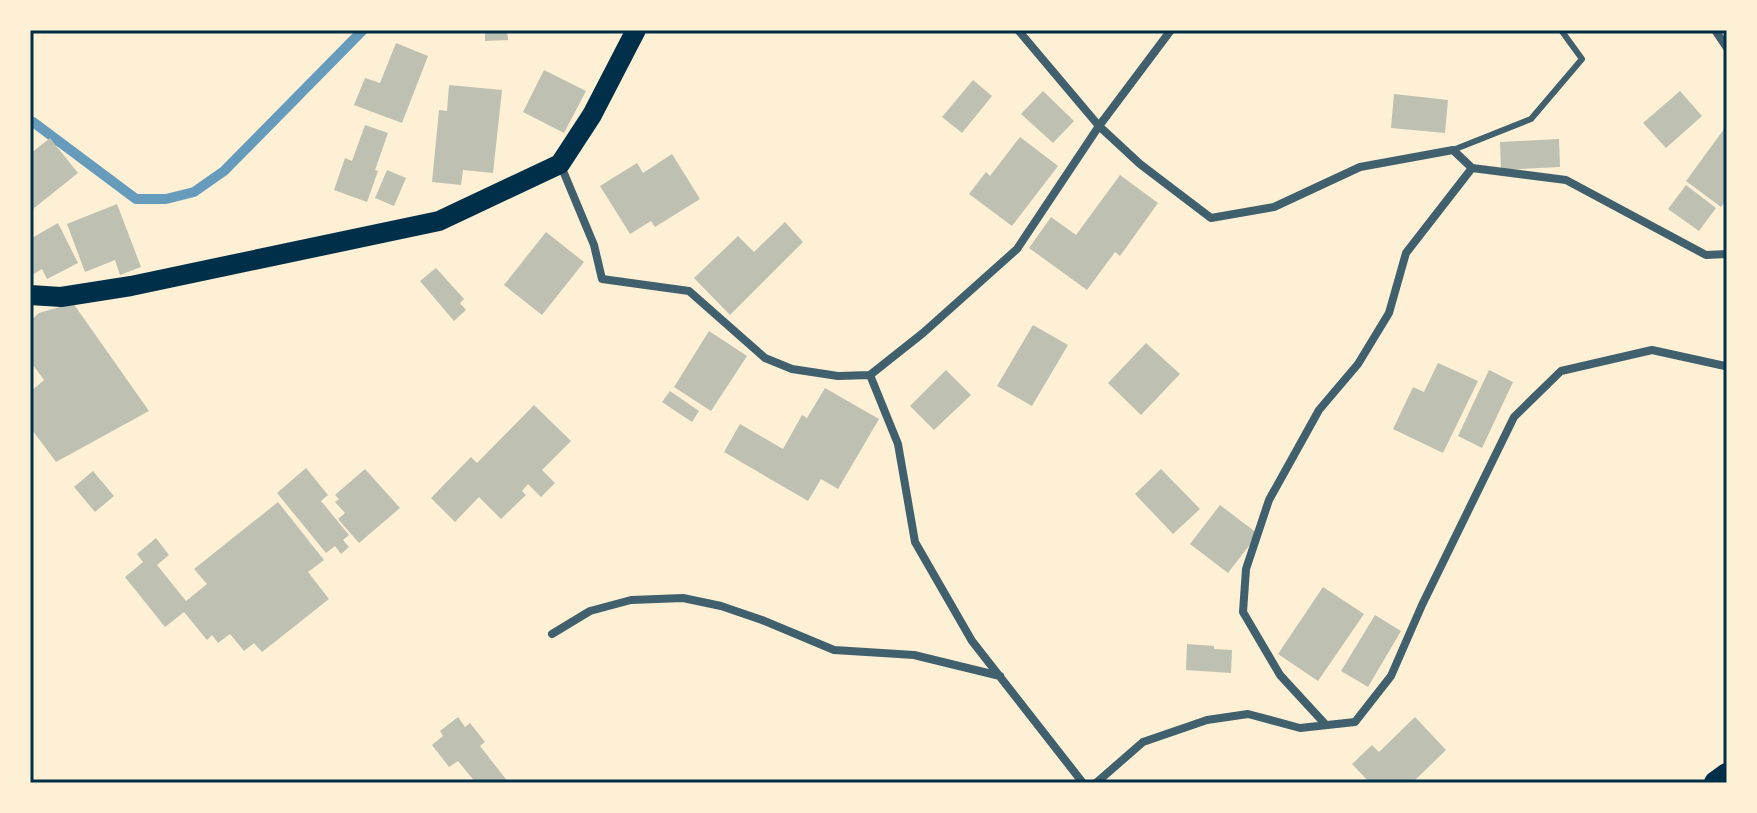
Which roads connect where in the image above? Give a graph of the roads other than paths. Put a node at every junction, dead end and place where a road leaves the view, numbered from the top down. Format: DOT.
graph roads {
  1 [pos="636,30"];
  2 [pos="1018,30"];
  3 [pos="1171,30"];
  4 [pos="1561,30"];
  5 [pos="1715,30"];
  6 [pos="1727,48"];
  7 [pos="1099,126"];
  8 [pos="1453,150"];
  9 [pos="560,164"];
  10 [pos="1472,168"];
  11 [pos="1727,256"];
  12 [pos="31,297"];
  13 [pos="1727,364"];
  14 [pos="870,375"];
  15 [pos="552,634"];
  16 [pos="1001,676"];
  17 [pos="1326,725"];
  18 [pos="1727,775"];
  19 [pos="1083,783"];
  20 [pos="1096,783"];
  21 [pos="1716,783"];
  1 -- 9 [label="main road"];
  2 -- 7 [label="street"];
  3 -- 7 [label="street"];
  4 -- 8 [label="lane"];
  5 -- 6 [label="street"];
  7 -- 8 [label="street"];
  7 -- 14 [label="street"];
  8 -- 10 [label="street"];
  9 -- 12 [label="main road"];
  9 -- 14 [label="street"];
  10 -- 11 [label="street"];
  10 -- 17 [label="street"];
  13 -- 17 [label="street"];
  14 -- 16 [label="street"];
  15 -- 16 [label="street"];
  16 -- 19 [label="street"];
  17 -- 20 [label="street"];
  18 -- 21 [label="highway"];
}
